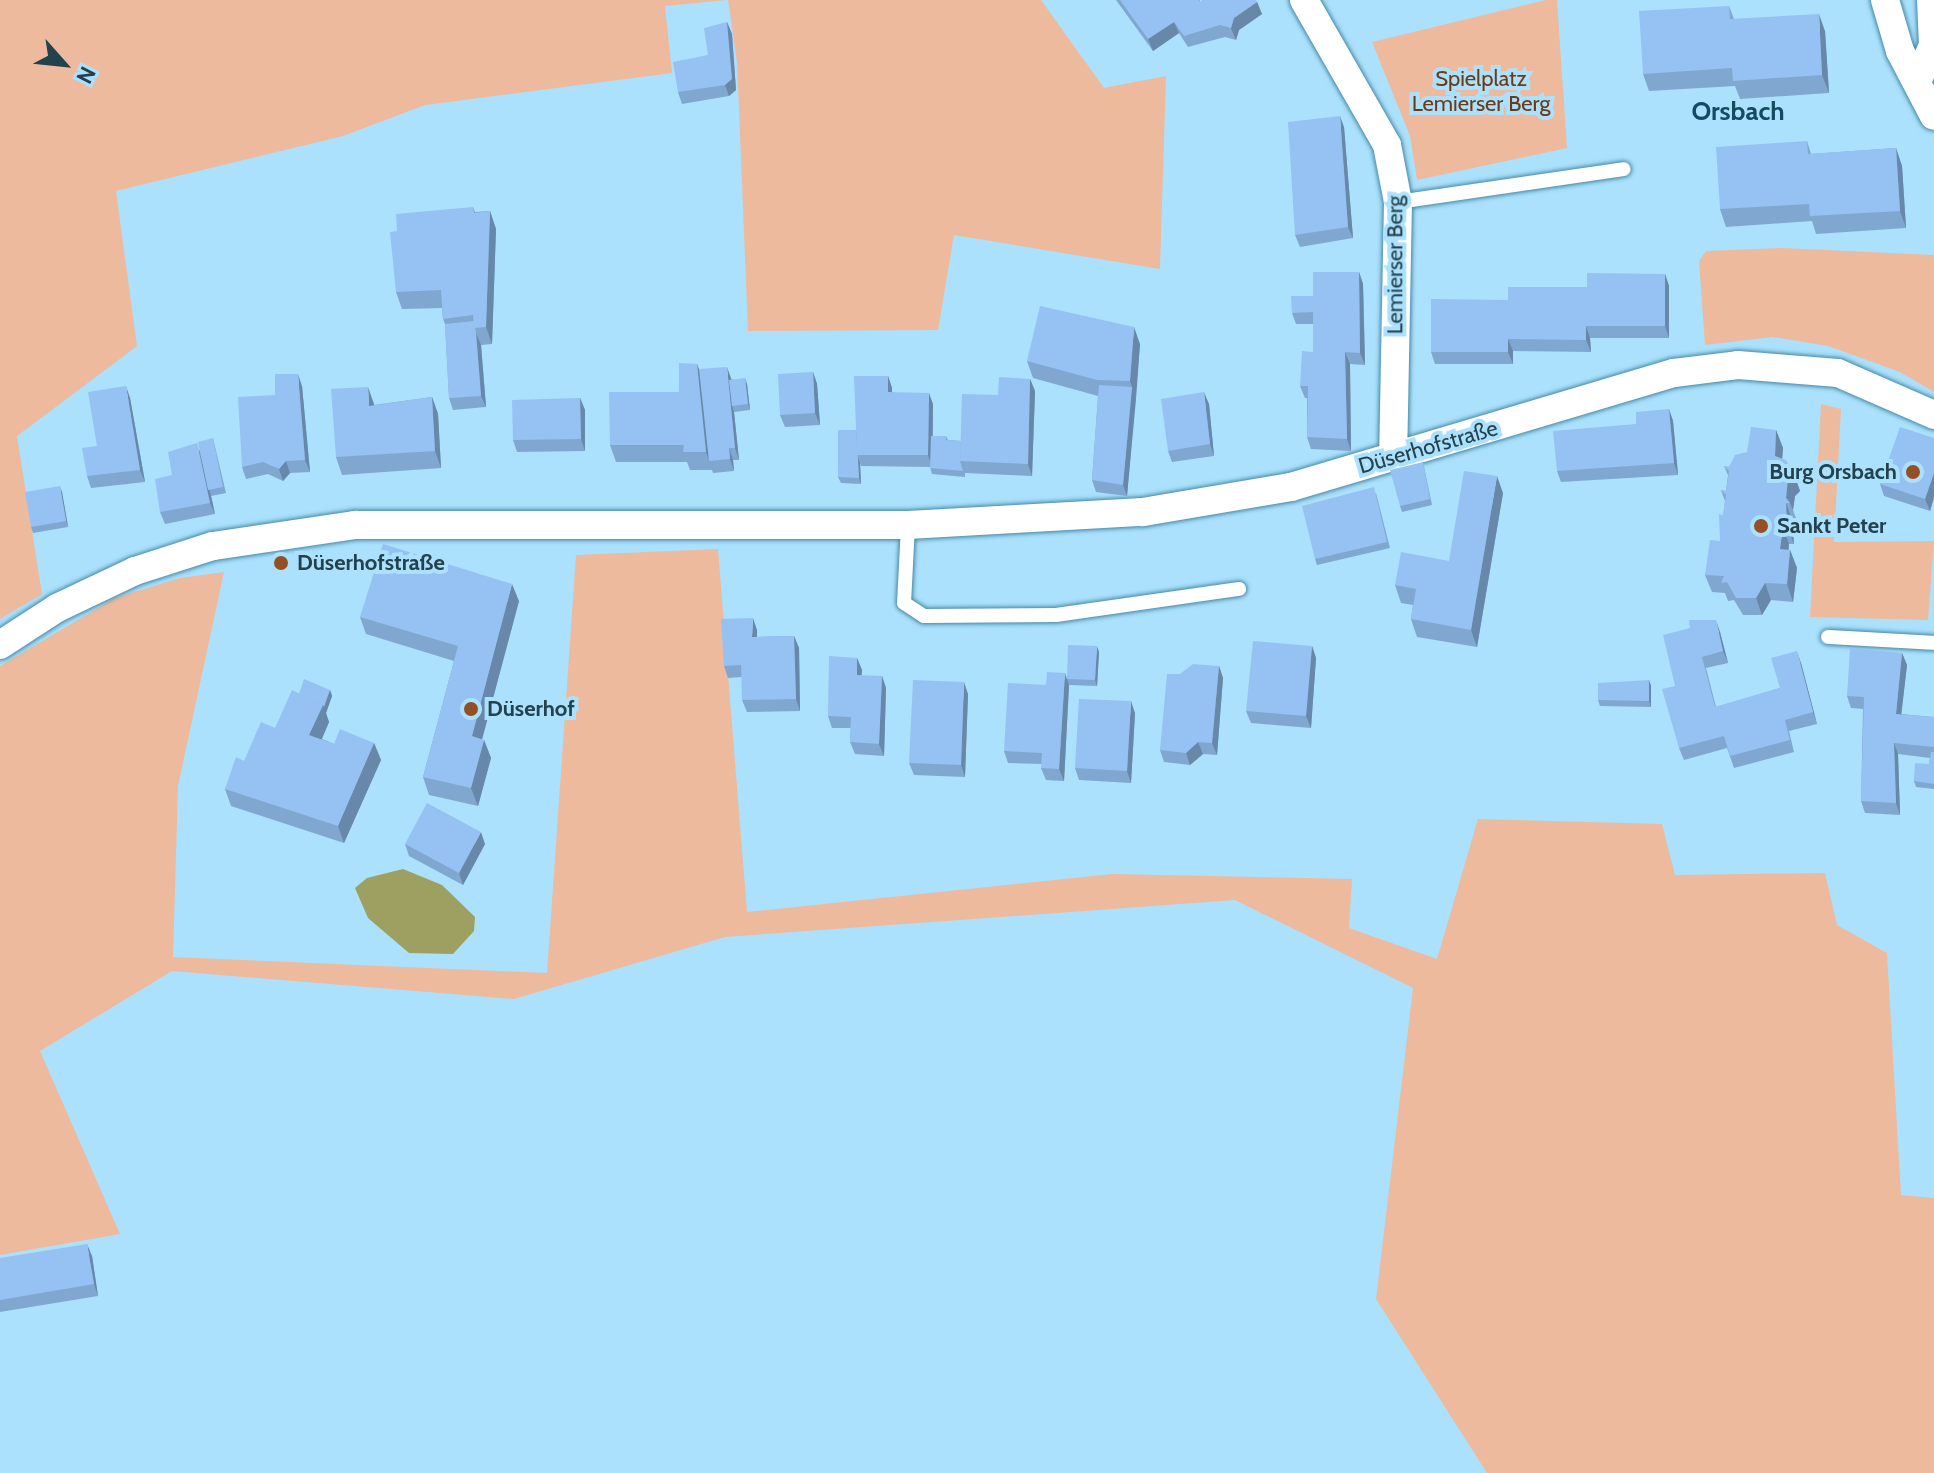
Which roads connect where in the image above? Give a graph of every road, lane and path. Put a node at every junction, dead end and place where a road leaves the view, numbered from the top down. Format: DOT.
graph roads {
  1 [pos="1304,0"];
  2 [pos="1885,0"];
  3 [pos="1931,0"];
  4 [pos="1917,82"];
  5 [pos="1934,116"];
  6 [pos="1624,169"];
  7 [pos="1398,202"];
  8 [pos="1934,415"];
  9 [pos="1393,457"];
  10 [pos="908,525"];
  11 [pos="1239,589"];
  12 [pos="1828,637"];
  13 [pos="1934,643"];
  14 [pos="0,645"];
  1 -- 7 [label="street, Lemierser Berg"];
  2 -- 4 [label="street"];
  3 -- 4 [label="street"];
  4 -- 5 [label="street"];
  6 -- 7 [label="lane"];
  7 -- 9 [label="street, Lemierser Berg"];
  8 -- 9 [label="street, Düserhofstraße"];
  9 -- 10 [label="street, Düserhofstraße"];
  10 -- 11 [label="lane"];
  10 -- 14 [label="street, Düserhofstraße"];
  12 -- 13 [label="lane"];
}
